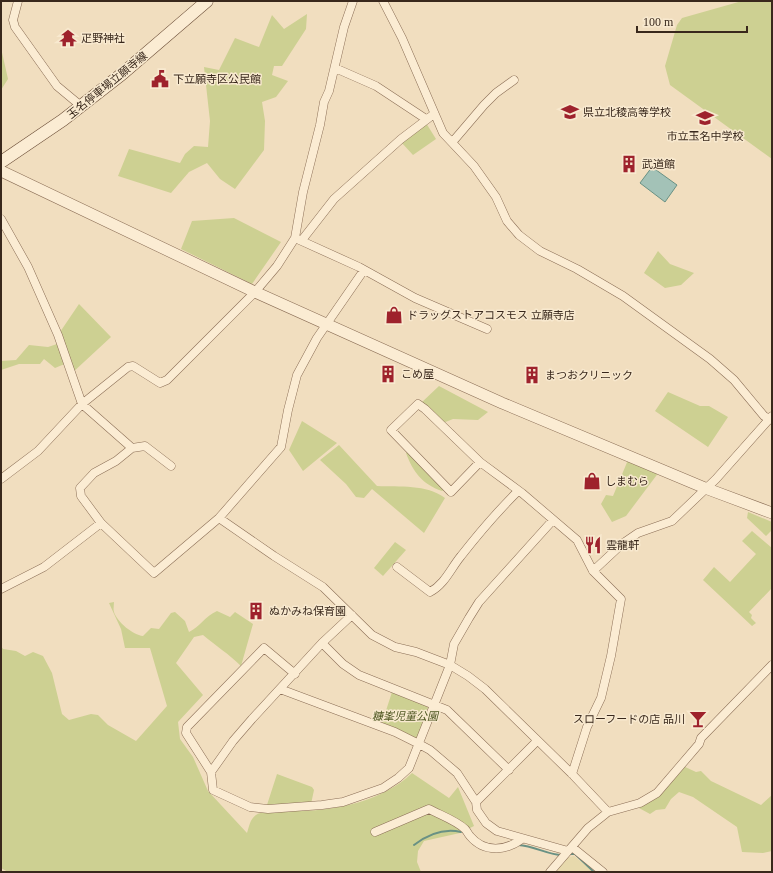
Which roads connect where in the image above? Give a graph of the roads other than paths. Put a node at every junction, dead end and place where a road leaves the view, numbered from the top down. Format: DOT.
graph roads {
  1 [pos="18,1"];
  2 [pos="207,1"];
  3 [pos="353,1"];
  4 [pos="383,1"];
  5 [pos="335,68"];
  6 [pos="514,80"];
  7 [pos="81,106"];
  8 [pos="434,114"];
  9 [pos="426,119"];
  10 [pos="451,141"];
  11 [pos="1,162"];
  12 [pos="1,171"];
  13 [pos="1,219"];
  14 [pos="298,239"];
  15 [pos="364,270"];
  16 [pos="254,292"];
  17 [pos="327,325"];
  18 [pos="488,329"];
  19 [pos="82,404"];
  20 [pos="771,419"];
  21 [pos="132,448"];
  22 [pos="480,462"];
  23 [pos="171,466"];
  24 [pos="1,480"];
  25 [pos="705,488"];
  26 [pos="518,491"];
  27 [pos="772,513"];
  28 [pos="219,518"];
  29 [pos="553,520"];
  30 [pos="101,523"];
  31 [pos="397,567"];
  32 [pos="593,571"];
  33 [pos="1,589"];
  34 [pos="352,615"];
  35 [pos="322,643"];
  36 [pos="450,665"];
  37 [pos="772,665"];
  38 [pos="295,674"];
  39 [pos="280,688"];
  40 [pos="434,705"];
  41 [pos="537,741"];
  42 [pos="419,744"];
  43 [pos="509,770"];
  44 [pos="211,772"];
  45 [pos="572,774"];
  46 [pos="476,802"];
  47 [pos="608,812"];
  48 [pos="375,832"];
  49 [pos="522,839"];
  50 [pos="569,850"];
  51 [pos="550,872"];
  52 [pos="603,872"];
  1 -- 7 [label="street"];
  2 -- 7 [label="main road, 玉名停車場立願寺線"];
  3 -- 5 [label="street"];
  4 -- 8 [label="street"];
  5 -- 9 [label="street"];
  5 -- 14 [label="street"];
  6 -- 10 [label="street"];
  7 -- 11 [label="main road, 玉名停車場立願寺線"];
  8 -- 9 [label="street"];
  8 -- 10 [label="street"];
  9 -- 14 [label="street"];
  10 -- 20 [label="street"];
  12 -- 16 [label="street"];
  13 -- 19 [label="street"];
  14 -- 15 [label="street"];
  14 -- 16 [label="street"];
  15 -- 17 [label="street"];
  15 -- 18 [label="street"];
  16 -- 17 [label="street"];
  16 -- 19 [label="street"];
  17 -- 25 [label="street"];
  17 -- 28 [label="street"];
  19 -- 21 [label="street"];
  19 -- 24 [label="street"];
  20 -- 25 [label="street"];
  21 -- 23 [label="street"];
  21 -- 30 [label="street"];
  22 -- 22 [label="street"];
  22 -- 26 [label="street"];
  25 -- 27 [label="street"];
  25 -- 32 [label="street"];
  26 -- 29 [label="street"];
  26 -- 31 [label="street"];
  28 -- 30 [label="street"];
  28 -- 34 [label="street"];
  29 -- 32 [label="street"];
  29 -- 36 [label="street"];
  30 -- 33 [label="street"];
  32 -- 45 [label="street"];
  34 -- 35 [label="street"];
  34 -- 36 [label="street"];
  35 -- 38 [label="street"];
  35 -- 40 [label="street"];
  36 -- 40 [label="street"];
  36 -- 41 [label="street"];
  37 -- 47 [label="street"];
  38 -- 39 [label="street"];
  38 -- 44 [label="street"];
  39 -- 42 [label="street"];
  39 -- 44 [label="street"];
  40 -- 42 [label="street"];
  40 -- 43 [label="street"];
  41 -- 43 [label="street"];
  41 -- 45 [label="street"];
  42 -- 44 [label="street"];
  42 -- 46 [label="street"];
  43 -- 46 [label="street"];
  45 -- 47 [label="street"];
  46 -- 49 [label="street"];
  47 -- 50 [label="street"];
  48 -- 49 [label="street"];
  49 -- 50 [label="street"];
  50 -- 51 [label="street"];
  50 -- 52 [label="street"];
}
